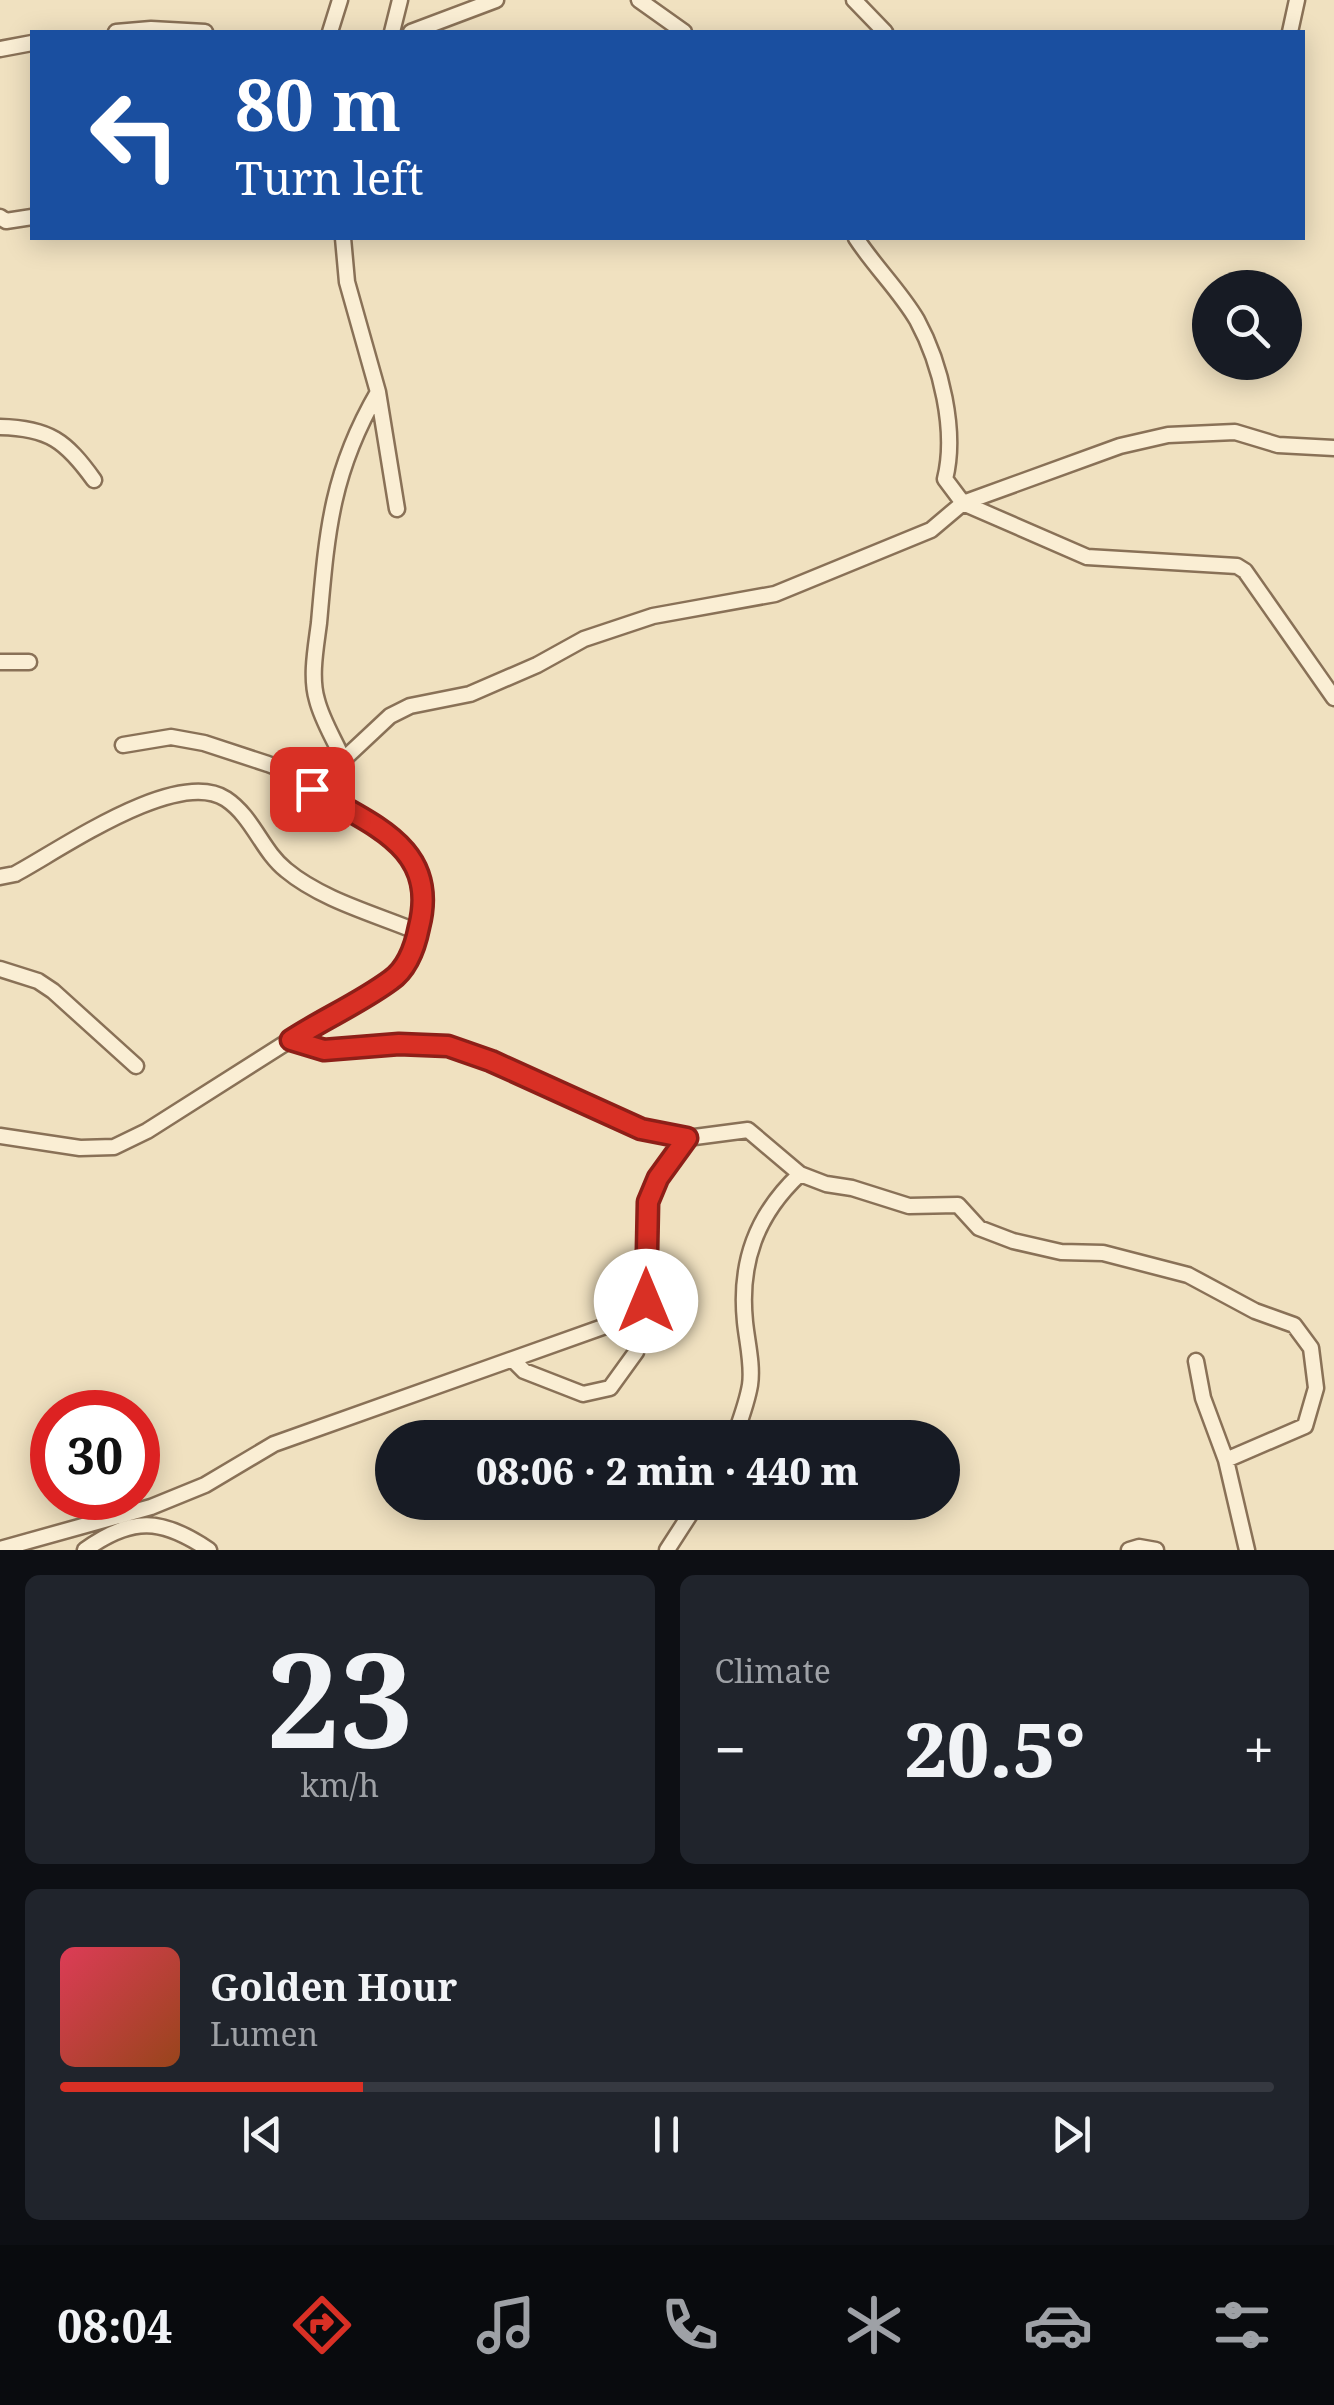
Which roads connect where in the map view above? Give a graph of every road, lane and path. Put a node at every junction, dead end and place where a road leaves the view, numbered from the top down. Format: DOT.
graph roads {
  1 [pos="340,0"];
  2 [pos="400,0"];
  3 [pos="496,0"];
  4 [pos="639,0"];
  5 [pos="854,0"];
  6 [pos="1297,0"];
  7 [pos="139,30"];
  8 [pos="169,30"];
  9 [pos="331,30"];
  10 [pos="392,30"];
  11 [pos="416,30"];
  12 [pos="681,30"];
  13 [pos="883,30"];
  14 [pos="1290,30"];
  15 [pos="30,44"];
  16 [pos="0,48"];
  17 [pos="30,217"];
  18 [pos="0,218"];
  19 [pos="343,240"];
  20 [pos="858,240"];
  21 [pos="378,392"];
  22 [pos="0,427"];
  23 [pos="1334,448"];
  24 [pos="94,480"];
  25 [pos="963,503"];
  26 [pos="397,509"];
  27 [pos="0,662"];
  28 [pos="29,662"];
  29 [pos="1334,698"];
  30 [pos="123,746"];
  31 [pos="342,757"];
  32 [pos="312,789"];
  33 [pos="0,878"];
  34 [pos="418,932"];
  35 [pos="0,969"];
  36 [pos="291,1040"];
  37 [pos="136,1066"];
  38 [pos="0,1136"];
  39 [pos="687,1138"];
  40 [pos="800,1174"];
  41 [pos="644,1312"];
  42 [pos="514,1360"];
  43 [pos="1196,1361"];
  44 [pos="739,1420"];
  45 [pos="1226,1460"];
  46 [pos="686,1520"];
  47 [pos="0,1550"];
  48 [pos="84,1550"];
  49 [pos="209,1550"];
  50 [pos="667,1550"];
  51 [pos="1129,1550"];
  52 [pos="1156,1550"];
  53 [pos="1247,1550"];
  1 -- 9 [label="street"];
  2 -- 10 [label="street"];
  3 -- 11 [label="street"];
  4 -- 12 [label="street"];
  5 -- 13 [label="street"];
  6 -- 14 [label="street"];
  7 -- 8 [label="street"];
  15 -- 16 [label="street"];
  17 -- 18 [label="street"];
  19 -- 21 [label="street"];
  20 -- 25 [label="street"];
  21 -- 26 [label="street"];
  21 -- 31 [label="street"];
  22 -- 24 [label="street"];
  23 -- 25 [label="street"];
  25 -- 29 [label="street"];
  25 -- 31 [label="street"];
  27 -- 28 [label="street"];
  30 -- 32 [label="street"];
  31 -- 32 [label="street"];
  32 -- 34 [label="street"];
  33 -- 34 [label="street"];
  34 -- 36 [label="street"];
  35 -- 37 [label="street"];
  36 -- 38 [label="street"];
  36 -- 39 [label="street"];
  39 -- 40 [label="street"];
  39 -- 41 [label="street"];
  40 -- 44 [label="street"];
  40 -- 45 [label="street"];
  41 -- 42 [label="street"];
  41 -- 42 [label="street"];
  42 -- 47 [label="street"];
  43 -- 45 [label="street"];
  45 -- 53 [label="street"];
  46 -- 50 [label="street"];
  48 -- 49 [label="street"];
  51 -- 52 [label="street"];
}
